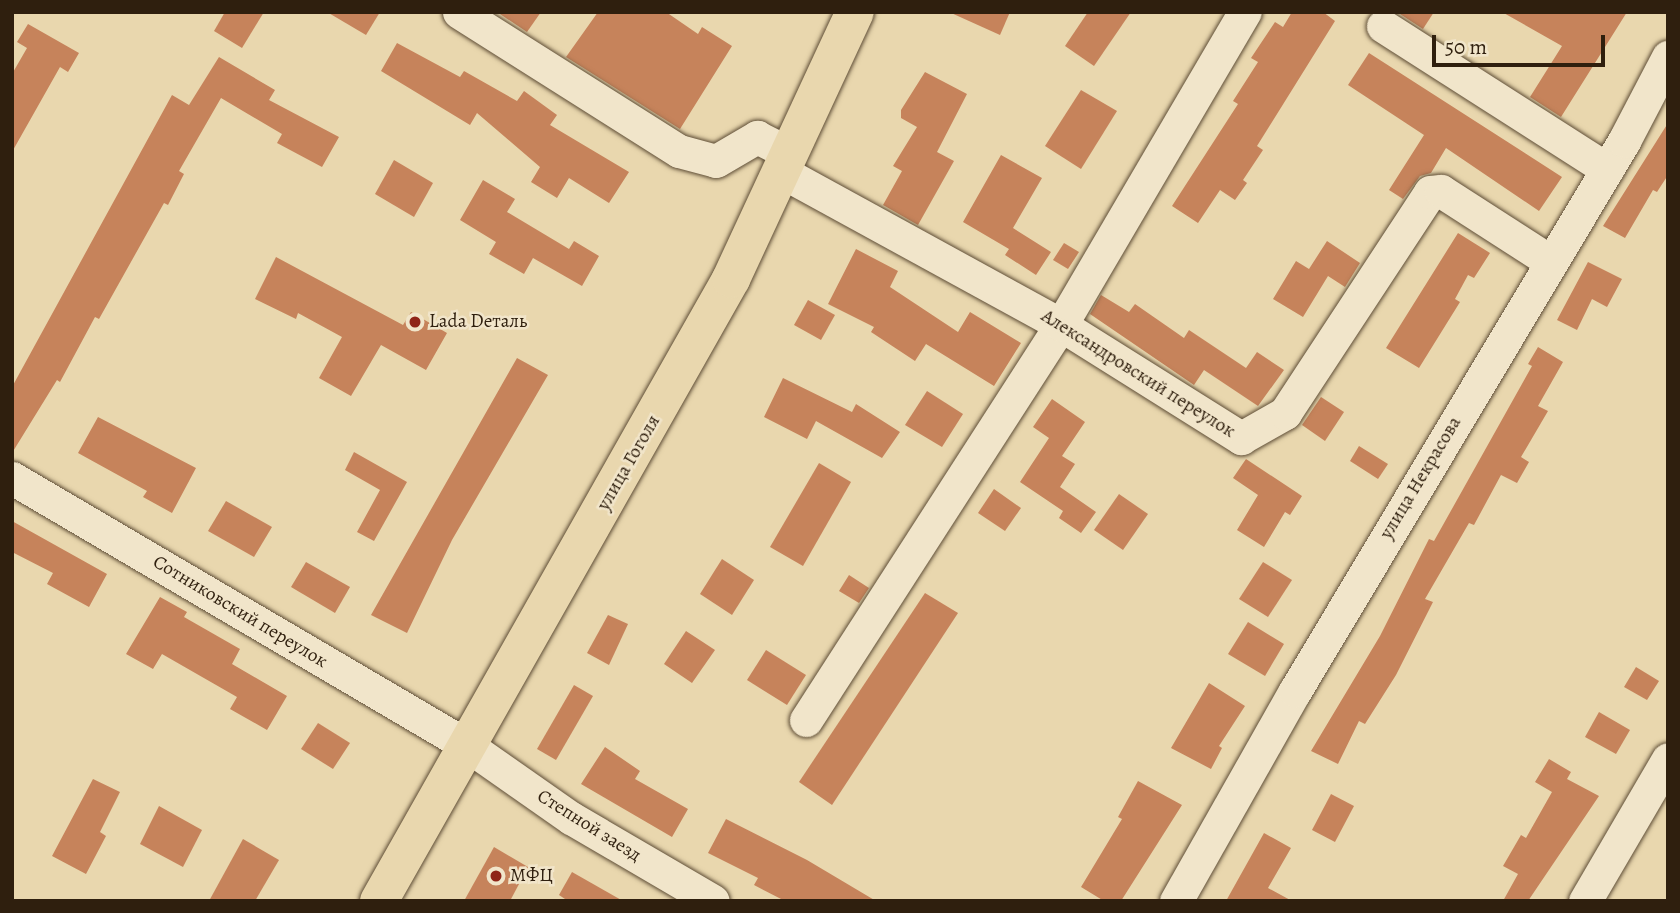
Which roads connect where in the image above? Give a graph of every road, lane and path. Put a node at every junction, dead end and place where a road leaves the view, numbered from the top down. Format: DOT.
graph roads {
  1 [pos="459,12"];
  2 [pos="855,12"];
  3 [pos="1245,12"];
  4 [pos="1384,26"];
  5 [pos="1668,57"];
  6 [pos="786,163"];
  7 [pos="1607,169"];
  8 [pos="1551,262"];
  9 [pos="1061,325"];
  10 [pos="12,478"];
  11 [pos="806,720"];
  12 [pos="468,746"];
  13 [pos="1668,759"];
  14 [pos="379,901"];
  15 [pos="713,901"];
  16 [pos="1176,901"];
  17 [pos="1586,901"];
  1 -- 6 [label="street, Александровский переулок"];
  2 -- 6 [label="main road, улица Гоголя"];
  3 -- 9 [label="street"];
  4 -- 7 [label="street"];
  5 -- 7 [label="street, улица Некрасова"];
  6 -- 9 [label="street, Александровский переулок"];
  6 -- 12 [label="main road, улица Гоголя"];
  7 -- 8 [label="street, улица Некрасова"];
  8 -- 9 [label="street, Александровский переулок"];
  8 -- 16 [label="street, улица Некрасова"];
  9 -- 11 [label="street"];
  10 -- 12 [label="street, Сотниковский переулок"];
  12 -- 14 [label="main road, улица Гоголя"];
  12 -- 15 [label="street, Степной заезд"];
  13 -- 17 [label="street"];
}
